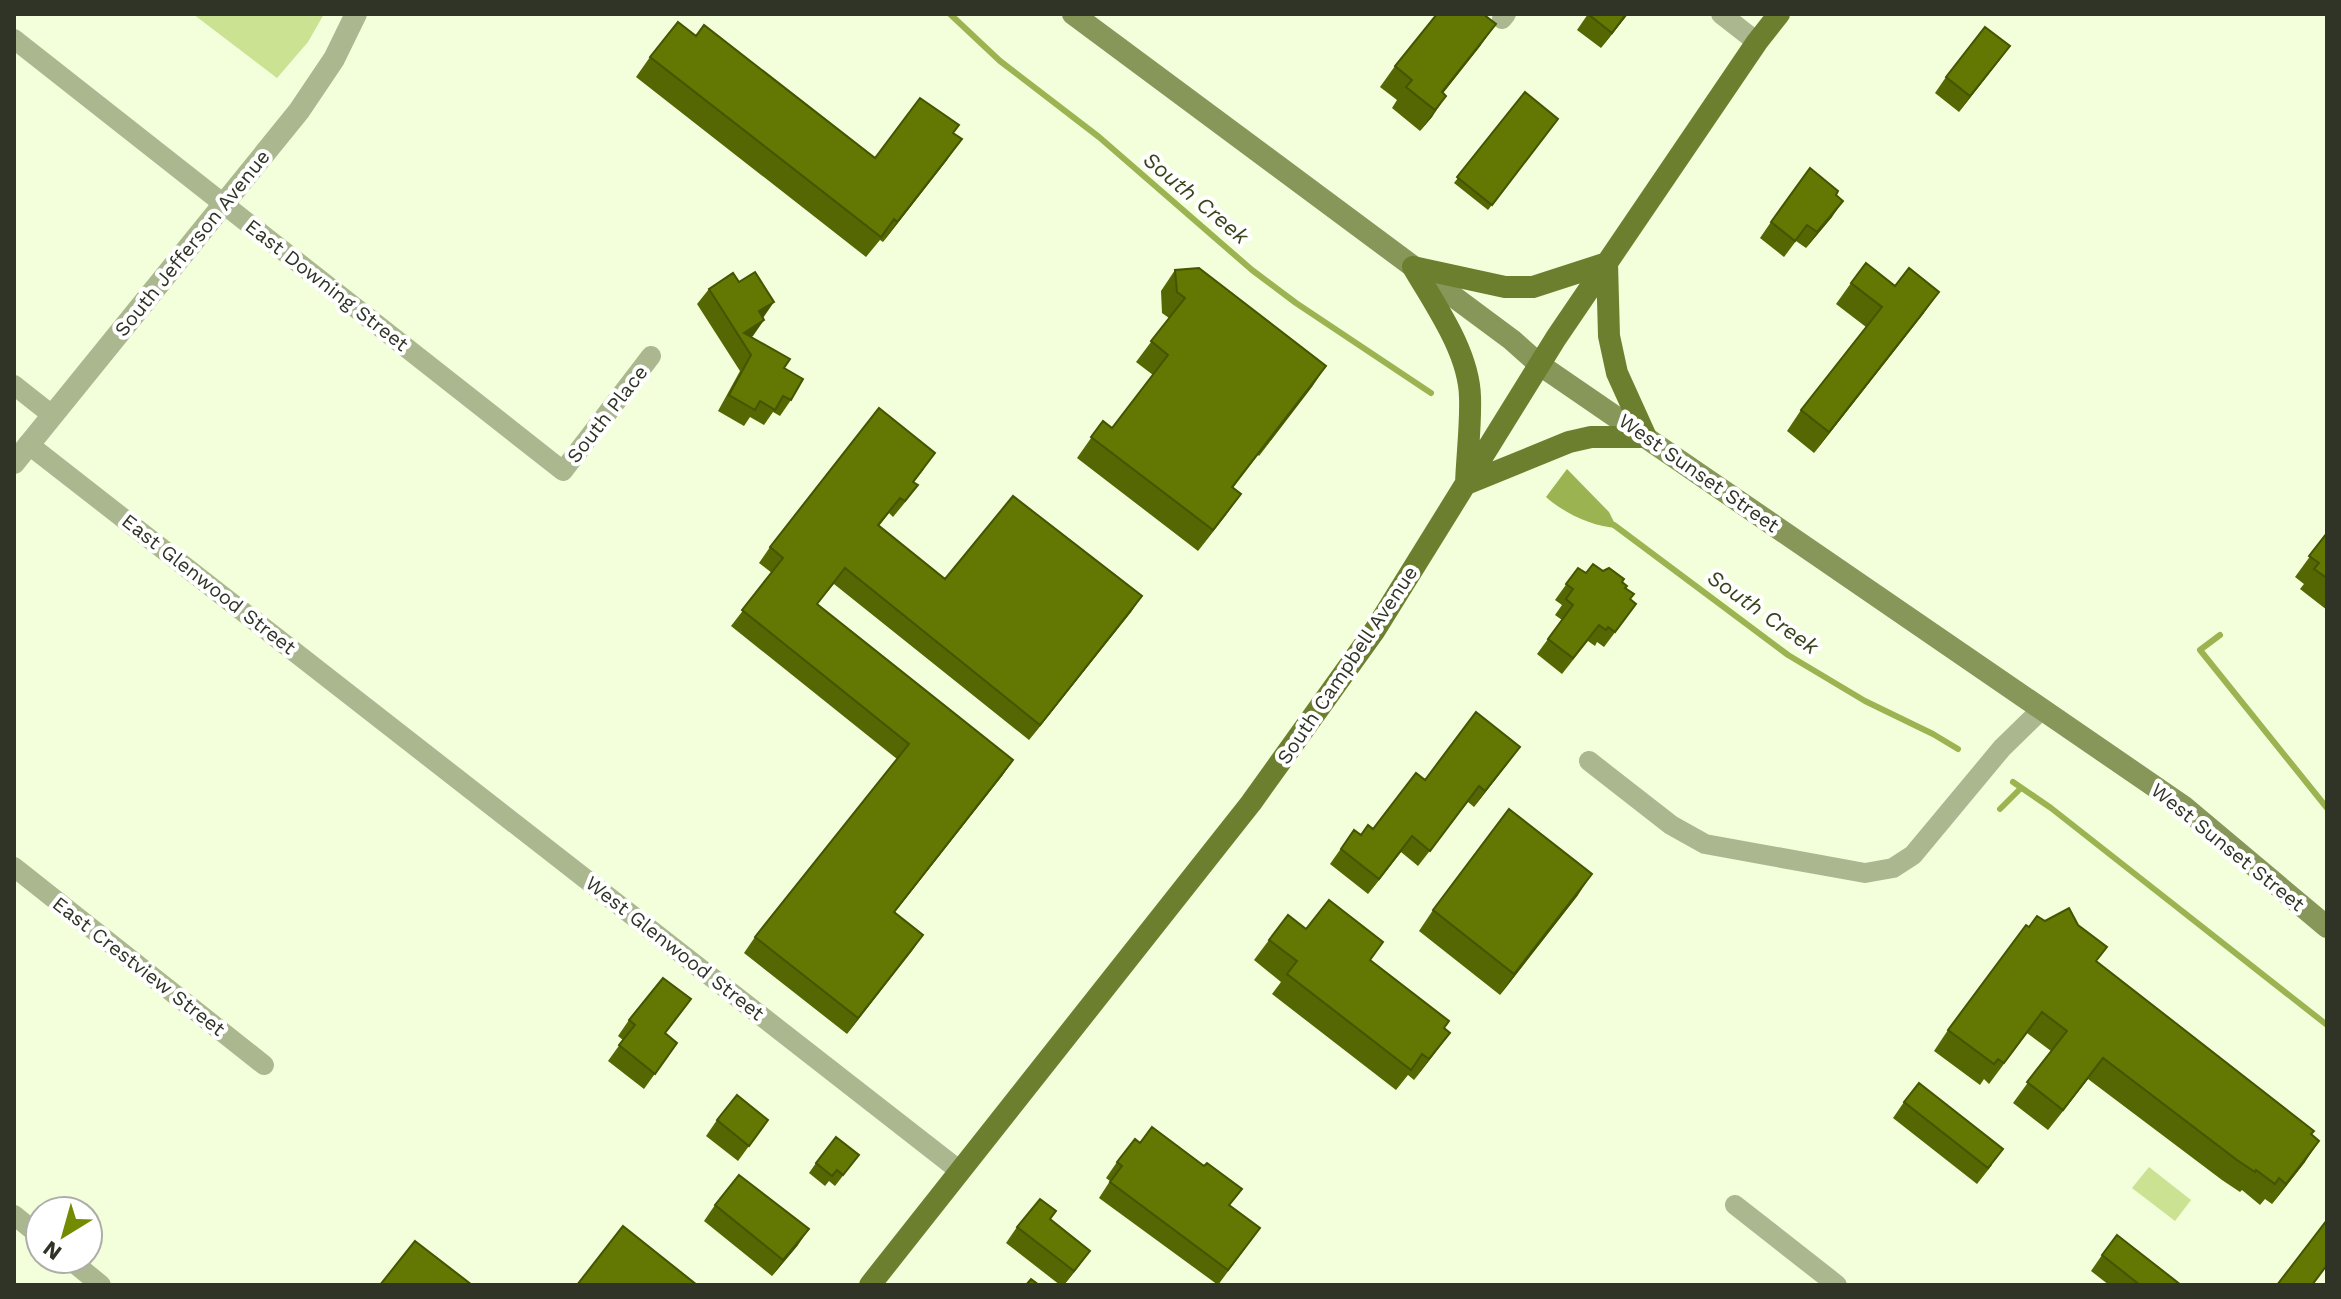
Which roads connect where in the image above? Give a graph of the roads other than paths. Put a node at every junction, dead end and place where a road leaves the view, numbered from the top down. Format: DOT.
graph roads {
  1 [pos="356,14"];
  2 [pos="1073,14"];
  3 [pos="1721,14"];
  4 [pos="1779,14"];
  5 [pos="14,39"];
  6 [pos="1757,42"];
  7 [pos="224,203"];
  8 [pos="1607,263"];
  9 [pos="1413,267"];
  10 [pos="651,356"];
  11 [pos="1540,365"];
  12 [pos="14,385"];
  13 [pos="52,415"];
  14 [pos="1646,437"];
  15 [pos="28,444"];
  16 [pos="14,463"];
  17 [pos="563,471"];
  18 [pos="1466,484"];
  19 [pos="2042,709"];
  20 [pos="389,724"];
  21 [pos="1589,761"];
  22 [pos="14,867"];
  23 [pos="2327,927"];
  24 [pos="264,1065"];
  25 [pos="960,1171"];
  26 [pos="1735,1205"];
  27 [pos="870,1285"];
  28 [pos="1837,1285"];
  1 -- 7 [label="street, South Jefferson Avenue"];
  2 -- 9 [label="main road, West Sunset Street"];
  3 -- 6 [label="street"];
  4 -- 6 [label="main road, South Campbell Avenue"];
  5 -- 7 [label="street, East Downing Street"];
  6 -- 8 [label="main road, South Campbell Avenue"];
  7 -- 13 [label="street, South Jefferson Avenue"];
  7 -- 17 [label="street, East Downing Street"];
  8 -- 9 [label="main road"];
  8 -- 11 [label="main road, South Campbell Avenue"];
  8 -- 14 [label="main road"];
  9 -- 11 [label="main road, West Sunset Street"];
  9 -- 18 [label="main road"];
  10 -- 17 [label="street, South Place"];
  11 -- 14 [label="main road, West Sunset Street"];
  11 -- 18 [label="main road, South Campbell Avenue"];
  12 -- 13 [label="street"];
  13 -- 15 [label="street, South Jefferson Avenue"];
  14 -- 18 [label="main road"];
  14 -- 19 [label="main road, West Sunset Street"];
  15 -- 16 [label="street, South Jefferson Avenue"];
  15 -- 20 [label="street, East Glenwood Street"];
  18 -- 25 [label="main road, South Campbell Avenue"];
  19 -- 21 [label="street"];
  19 -- 23 [label="main road, West Sunset Street"];
  20 -- 25 [label="street, West Glenwood Street"];
  22 -- 24 [label="street, East Crestview Street"];
  25 -- 27 [label="main road, South Campbell Avenue"];
  26 -- 28 [label="street"];
}
